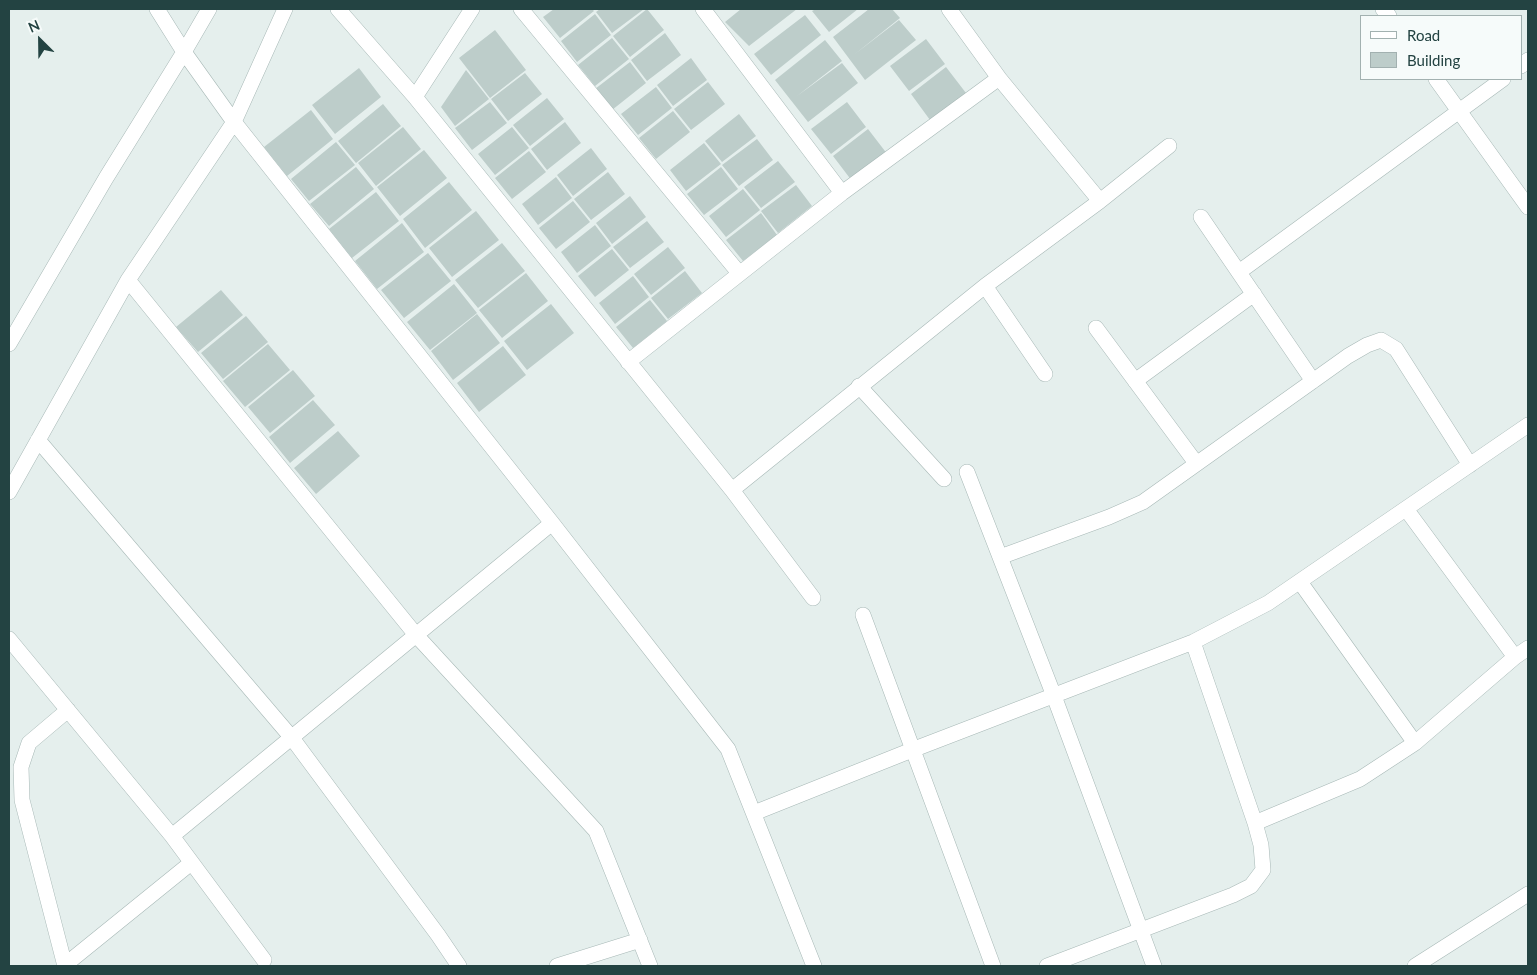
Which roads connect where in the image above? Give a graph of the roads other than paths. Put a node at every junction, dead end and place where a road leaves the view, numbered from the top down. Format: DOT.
graph roads {
  1 [pos="157,9"];
  2 [pos="209,9"];
  3 [pos="285,9"];
  4 [pos="338,9"];
  5 [pos="472,9"];
  6 [pos="521,9"];
  7 [pos="704,9"];
  8 [pos="949,9"];
  9 [pos="188,58"];
  10 [pos="999,78"];
  11 [pos="1437,80"];
  12 [pos="1502,80"];
  13 [pos="416,97"];
  14 [pos="1459,111"];
  15 [pos="234,122"];
  16 [pos="1169,146"];
  17 [pos="842,192"];
  18 [pos="1100,202"];
  19 [pos="1528,207"];
  20 [pos="1201,217"];
  21 [pos="1239,272"];
  22 [pos="739,274"];
  23 [pos="128,280"];
  24 [pos="984,286"];
  25 [pos="1254,294"];
  26 [pos="1096,328"];
  27 [pos="9,344"];
  28 [pos="628,362"];
  29 [pos="1045,374"];
  30 [pos="1312,381"];
  31 [pos="1135,382"];
  32 [pos="859,386"];
  33 [pos="1528,425"];
  34 [pos="38,440"];
  35 [pos="1196,463"];
  36 [pos="1470,465"];
  37 [pos="967,472"];
  38 [pos="944,479"];
  39 [pos="732,490"];
  40 [pos="9,492"];
  41 [pos="1406,509"];
  42 [pos="552,523"];
  43 [pos="1000,557"];
  44 [pos="1300,582"];
  45 [pos="813,598"];
  46 [pos="863,615"];
  47 [pos="416,635"];
  48 [pos="9,639"];
  49 [pos="1193,642"];
  50 [pos="1528,648"];
  51 [pos="1514,657"];
  52 [pos="1054,696"];
  53 [pos="68,710"];
  54 [pos="292,738"];
  55 [pos="1415,743"];
  56 [pos="912,750"];
  57 [pos="754,813"];
  58 [pos="1255,823"];
  59 [pos="172,836"];
  60 [pos="191,863"];
  61 [pos="1528,894"];
  62 [pos="1142,931"];
  63 [pos="640,940"];
  64 [pos="264,960"];
  65 [pos="65,966"];
  66 [pos="459,966"];
  67 [pos="557,966"];
  68 [pos="650,966"];
  69 [pos="814,966"];
  70 [pos="993,966"];
  71 [pos="1047,966"];
  72 [pos="1154,966"];
  73 [pos="1415,966"];
  1 -- 9 [label="street"];
  2 -- 9 [label="street"];
  3 -- 15 [label="street"];
  4 -- 13 [label="street"];
  5 -- 13 [label="street"];
  6 -- 22 [label="street"];
  7 -- 17 [label="street"];
  8 -- 10 [label="street"];
  9 -- 15 [label="street"];
  9 -- 27 [label="street"];
  10 -- 17 [label="street"];
  10 -- 18 [label="street"];
  11 -- 14 [label="street"];
  12 -- 14 [label="street"];
  13 -- 28 [label="street"];
  14 -- 19 [label="street"];
  14 -- 21 [label="street"];
  15 -- 23 [label="street"];
  15 -- 42 [label="street"];
  16 -- 18 [label="street"];
  17 -- 22 [label="street"];
  18 -- 24 [label="street"];
  20 -- 21 [label="street"];
  21 -- 25 [label="street"];
  22 -- 28 [label="street"];
  23 -- 34 [label="street"];
  23 -- 47 [label="street"];
  24 -- 29 [label="street"];
  24 -- 32 [label="street"];
  25 -- 30 [label="street"];
  25 -- 31 [label="street"];
  26 -- 31 [label="street"];
  28 -- 39 [label="street"];
  30 -- 35 [label="street"];
  30 -- 36 [label="street"];
  31 -- 35 [label="street"];
  32 -- 38 [label="street"];
  32 -- 39 [label="street"];
  33 -- 36 [label="street"];
  34 -- 40 [label="street"];
  34 -- 54 [label="street"];
  35 -- 43 [label="street"];
  36 -- 41 [label="street"];
  37 -- 43 [label="street"];
  39 -- 45 [label="street"];
  41 -- 44 [label="street"];
  41 -- 51 [label="street"];
  42 -- 47 [label="street"];
  42 -- 57 [label="street"];
  43 -- 52 [label="street"];
  44 -- 49 [label="street"];
  44 -- 55 [label="street"];
  46 -- 56 [label="street"];
  47 -- 54 [label="street"];
  47 -- 63 [label="street"];
  48 -- 53 [label="street"];
  49 -- 52 [label="street"];
  49 -- 58 [label="street"];
  50 -- 51 [label="street"];
  51 -- 55 [label="street"];
  52 -- 56 [label="street"];
  52 -- 62 [label="street"];
  53 -- 59 [label="street"];
  53 -- 65 [label="street"];
  54 -- 59 [label="street"];
  54 -- 66 [label="street"];
  55 -- 58 [label="street"];
  56 -- 57 [label="street"];
  56 -- 70 [label="street"];
  57 -- 69 [label="street"];
  58 -- 62 [label="street"];
  59 -- 60 [label="street"];
  60 -- 64 [label="street"];
  60 -- 65 [label="street"];
  61 -- 73 [label="street"];
  62 -- 71 [label="street"];
  62 -- 72 [label="street"];
  63 -- 67 [label="street"];
  63 -- 68 [label="street"];
}
